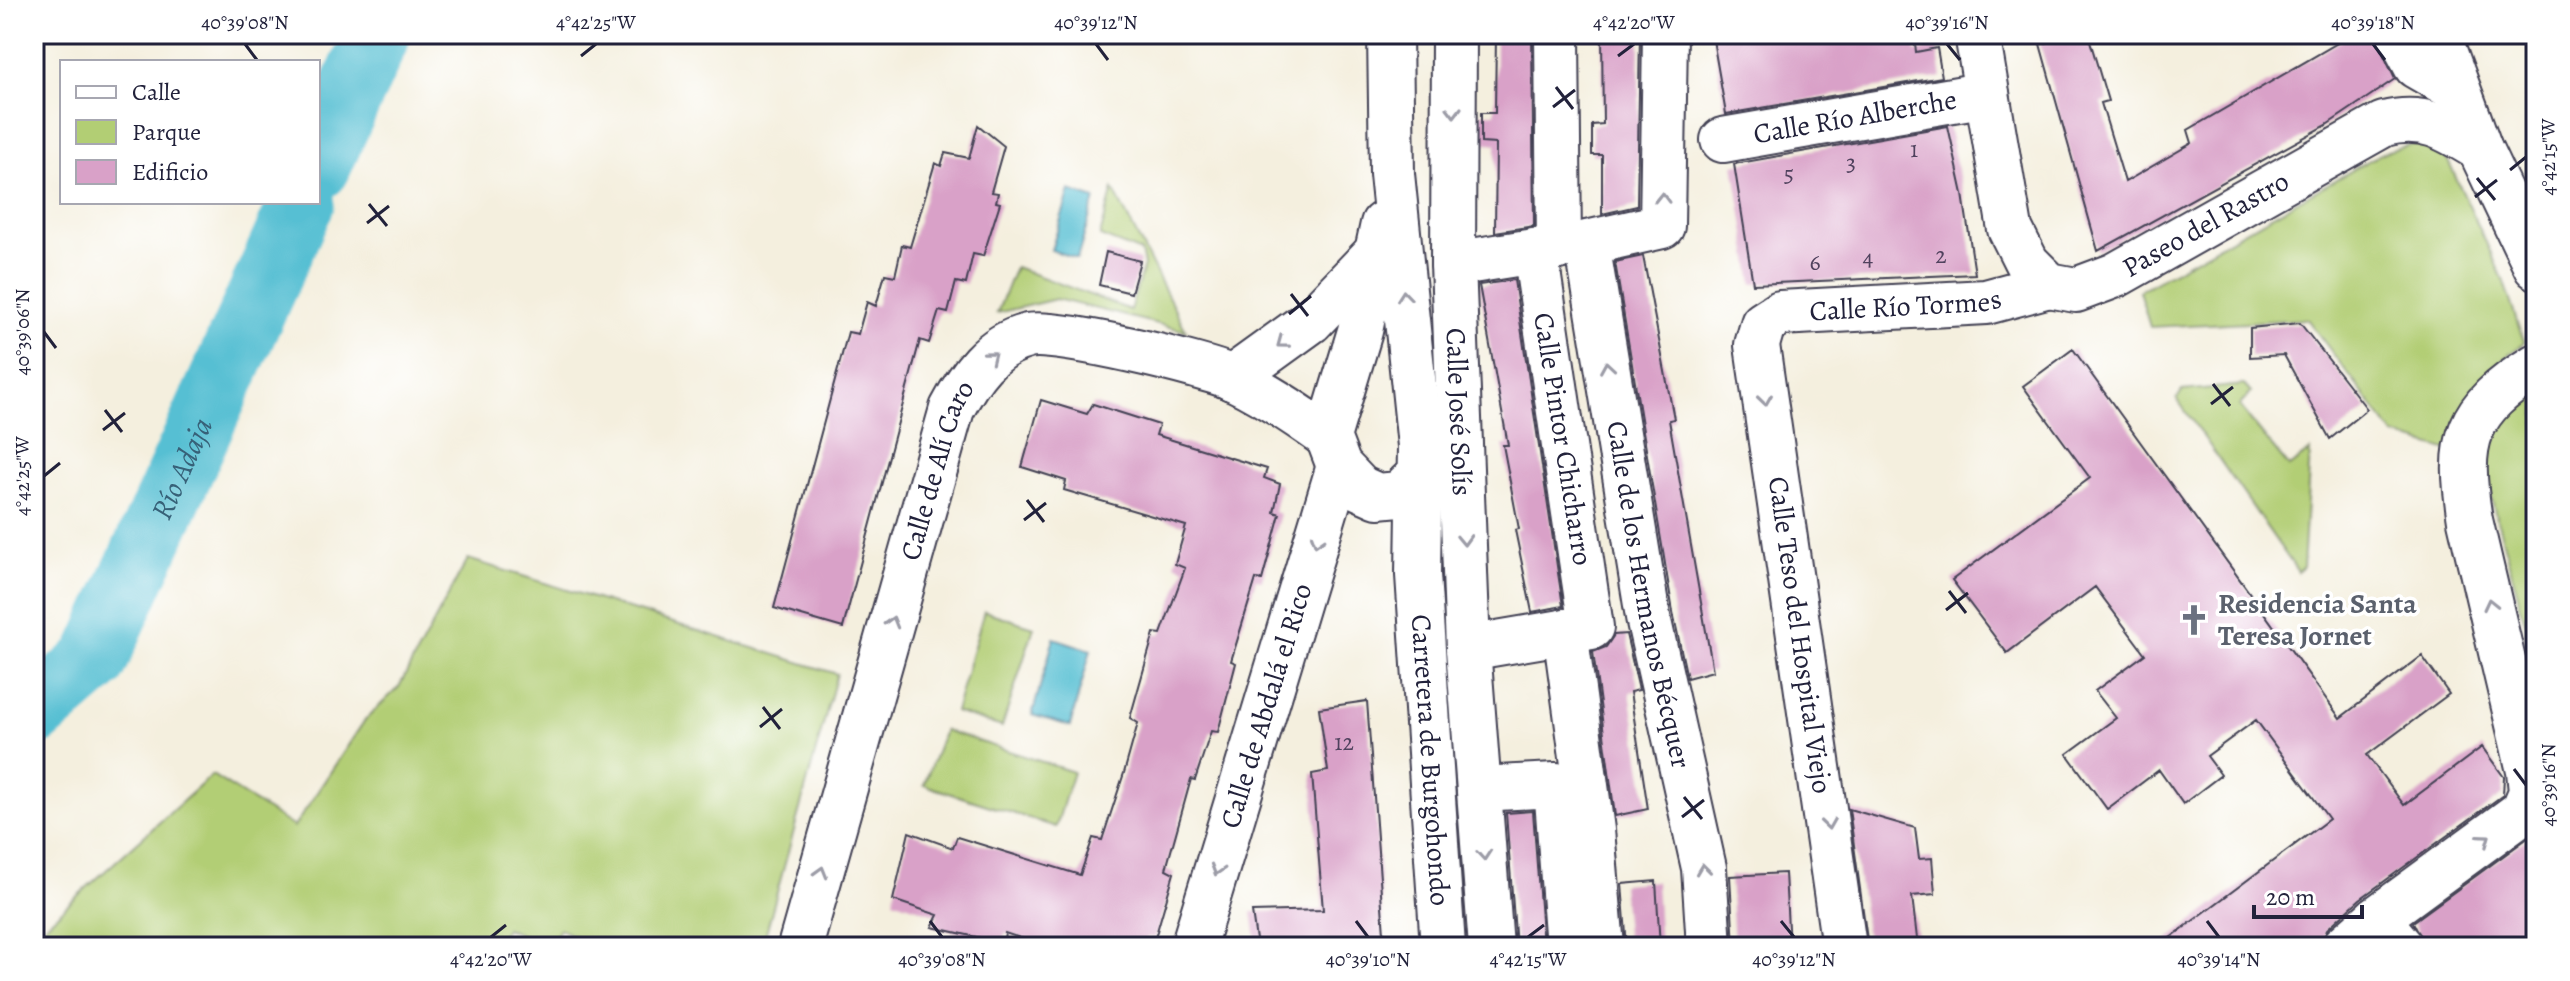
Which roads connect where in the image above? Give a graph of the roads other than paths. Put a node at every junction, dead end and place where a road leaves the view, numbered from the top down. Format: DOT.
graph roads {
  1 [pos="1390,34"];
  2 [pos="1454,34"];
  3 [pos="1557,34"];
  4 [pos="1665,34"];
  5 [pos="1977,34"];
  6 [pos="2399,34"];
  7 [pos="2438,34"];
  8 [pos="2456,89"];
  9 [pos="1987,94"];
  10 [pos="1723,140"];
  11 [pos="2480,149"];
  12 [pos="1392,174"];
  13 [pos="1560,247"];
  14 [pos="1379,250"];
  15 [pos="1453,264"];
  16 [pos="2536,267"];
  17 [pos="2049,285"];
  18 [pos="1763,324"];
  19 [pos="2536,366"];
  20 [pos="1347,372"];
  21 [pos="1412,374"];
  22 [pos="1232,378"];
  23 [pos="1334,452"];
  24 [pos="1419,475"];
  25 [pos="1378,496"];
  26 [pos="1418,575"];
  27 [pos="1578,629"];
  28 [pos="1468,648"];
  29 [pos="1479,789"];
  30 [pos="2389,933"];
  31 [pos="800,947"];
  32 [pos="1193,947"];
  33 [pos="1443,947"];
  34 [pos="1491,947"];
  35 [pos="1568,947"];
  36 [pos="1602,947"];
  37 [pos="1709,947"];
  38 [pos="1844,947"];
  39 [pos="2344,947"];
  1 -- 12 [label="street"];
  2 -- 15 [label="street, Calle José Solís, one-way"];
  3 -- 13 [label="street, Calle de los Hermanos Bécquer"];
  13 -- 4 [label="street, one-way"];
  5 -- 9 [label="street"];
  6 -- 8 [label="street"];
  7 -- 8 [label="street"];
  8 -- 11 [label="street"];
  9 -- 10 [label="street, Calle Río Alberche"];
  9 -- 17 [label="street"];
  11 -- 16 [label="street"];
  11 -- 17 [label="street, Paseo del Rastro"];
  12 -- 14 [label="street"];
  21 -- 12 [label="street, one-way"];
  13 -- 15 [label="street"];
  13 -- 27 [label="street, Calle Pintor Chicharro"];
  37 -- 13 [label="street, Calle de los Hermanos Bécquer, one-way"];
  14 -- 20 [label="street"];
  14 -- 22 [label="street, one-way"];
  15 -- 28 [label="street, Calle José Solís, one-way"];
  17 -- 18 [label="street, Calle Río Tormes"];
  18 -- 38 [label="street, Calle Teso del Hospital Viejo, one-way"];
  30 -- 19 [label="street, one-way"];
  20 -- 21 [label="street"];
  20 -- 23 [label="street"];
  21 -- 24 [label="street"];
  22 -- 23 [label="street, Calle de Alí Caro"];
  31 -- 22 [label="street, Calle de Alí Caro, one-way"];
  23 -- 25 [label="street"];
  23 -- 32 [label="street, Calle de Abdalá el Rico, one-way"];
  24 -- 25 [label="street"];
  24 -- 26 [label="street, Carretera de Burgohondo"];
  25 -- 26 [label="street, Carretera de Burgohondo"];
  26 -- 33 [label="street, Carretera de Burgohondo"];
  27 -- 28 [label="street"];
  27 -- 36 [label="street, Calle Pintor Chicharro"];
  28 -- 29 [label="street, Calle José Solís"];
  29 -- 34 [label="street, Calle José Solís, one-way"];
  29 -- 35 [label="street"];
  30 -- 39 [label="street"];
}
